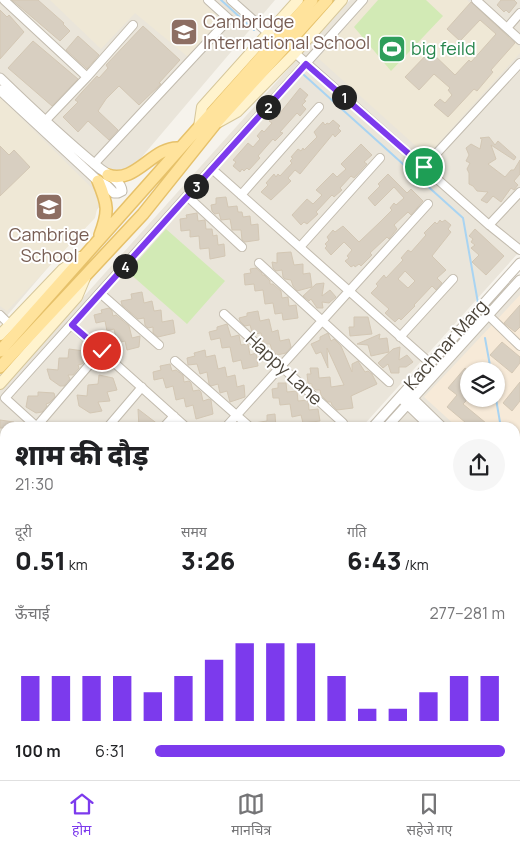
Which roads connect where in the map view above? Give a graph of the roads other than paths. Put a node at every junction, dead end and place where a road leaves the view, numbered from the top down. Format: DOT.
graph roads {
  1 [pos="5,0"];
  2 [pos="208,0"];
  3 [pos="231,0"];
  4 [pos="246,0"];
  5 [pos="298,0"];
  6 [pos="312,0"];
  7 [pos="328,0"];
  8 [pos="342,0"];
  9 [pos="363,0"];
  10 [pos="476,0"];
  11 [pos="239,7"];
  12 [pos="520,13"];
  13 [pos="133,26"];
  14 [pos="507,28"];
  15 [pos="268,33"];
  16 [pos="520,40"];
  17 [pos="295,53"];
  18 [pos="520,63"];
  19 [pos="306,64"];
  20 [pos="87,77"];
  21 [pos="0,78"];
  22 [pos="242,86"];
  23 [pos="0,90"];
  24 [pos="319,107"];
  25 [pos="45,121"];
  26 [pos="215,124"];
  27 [pos="199,127"];
  28 [pos="179,148"];
  29 [pos="380,158"];
  30 [pos="94,164"];
  31 [pos="424,167"];
  32 [pos="212,169"];
  33 [pos="103,178"];
  34 [pos="520,192"];
  35 [pos="241,195"];
  36 [pos="187,196"];
  37 [pos="428,204"];
  38 [pos="489,225"];
  39 [pos="97,243"];
  40 [pos="242,247"];
  41 [pos="300,247"];
  42 [pos="520,250"];
  43 [pos="259,263"];
  44 [pos="520,263"];
  45 [pos="87,275"];
  46 [pos="453,279"];
  47 [pos="520,280"];
  48 [pos="349,291"];
  49 [pos="100,293"];
  50 [pos="0,314"];
  51 [pos="224,314"];
  52 [pos="488,315"];
  53 [pos="322,320"];
  54 [pos="9,324"];
  55 [pos="72,325"];
  56 [pos="0,334"];
  57 [pos="400,337"];
  58 [pos="159,345"];
  59 [pos="520,346"];
  60 [pos="0,351"];
  61 [pos="102,351"];
  62 [pos="175,360"];
  63 [pos="430,363"];
  64 [pos="281,366"];
  65 [pos="0,368"];
  66 [pos="389,382"];
  67 [pos="0,384"];
  68 [pos="142,387"];
  69 [pos="402,394"];
  70 [pos="410,401"];
  71 [pos="237,415"];
  72 [pos="174,416"];
  73 [pos="31,422"];
  74 [pos="41,422"];
  75 [pos="112,422"];
  76 [pos="168,422"];
  77 [pos="180,422"];
  78 [pos="231,422"];
  79 [pos="245,422"];
  80 [pos="342,422"];
  81 [pos="377,422"];
  82 [pos="391,422"];
  83 [pos="427,422"];
  84 [pos="436,422"];
  1 -- 20 [label="street"];
  2 -- 30 [label="street"];
  3 -- 11 [label="street"];
  4 -- 11 [label="street"];
  5 -- 15 [label="main road"];
  6 -- 22 [label="main road"];
  7 -- 22 [label="main road"];
  8 -- 17 [label="main road"];
  9 -- 19 [label="street"];
  10 -- 14 [label="street"];
  11 -- 15 [label="street"];
  12 -- 14 [label="street"];
  13 -- 20 [label="street"];
  14 -- 16 [label="street"];
  15 -- 27 [label="main road"];
  17 -- 19 [label="street"];
  17 -- 26 [label="main road"];
  18 -- 31 [label="street"];
  19 -- 31 [label="street"];
  19 -- 32 [label="street"];
  20 -- 25 [label="street"];
  21 -- 25 [label="street"];
  22 -- 26 [label="main road"];
  22 -- 27 [label="main road"];
  23 -- 33 [label="street"];
  24 -- 35 [label="street"];
  25 -- 30 [label="street"];
  26 -- 45 [label="main road"];
  27 -- 28 [label="main road"];
  28 -- 33 [label="main road"];
  28 -- 39 [label="main road"];
  29 -- 41 [label="street"];
  30 -- 33 [label="street"];
  31 -- 38 [label="street"];
  32 -- 35 [label="street"];
  32 -- 36 [label="street"];
  33 -- 39 [label="main road"];
  34 -- 38 [label="street"];
  35 -- 41 [label="street"];
  36 -- 40 [label="street"];
  36 -- 49 [label="street"];
  37 -- 48 [label="street"];
  38 -- 42 [label="street"];
  39 -- 54 [label="main road"];
  39 -- 60 [label="main road"];
  41 -- 48 [label="street"];
  43 -- 53 [label="street"];
  44 -- 63 [label="street, Kachnar Marg"];
  45 -- 65 [label="main road"];
  45 -- 67 [label="main road"];
  46 -- 57 [label="street"];
  47 -- 52 [label="street, Kachnar Marg"];
  48 -- 53 [label="street"];
  48 -- 57 [label="street"];
  49 -- 55 [label="street"];
  49 -- 58 [label="street"];
  50 -- 54 [label="street"];
  51 -- 64 [label="street, Happy Lane"];
  52 -- 59 [label="street"];
  52 -- 70 [label="street, Kachnar Marg"];
  53 -- 64 [label="street"];
  53 -- 66 [label="street"];
  54 -- 56 [label="main road"];
  55 -- 61 [label="street"];
  55 -- 73 [label="street"];
  57 -- 63 [label="street"];
  61 -- 68 [label="street"];
  61 -- 74 [label="street"];
  62 -- 71 [label="street"];
  63 -- 69 [label="street, Kachnar Marg"];
  64 -- 71 [label="street"];
  64 -- 80 [label="street, Happy Lane"];
  68 -- 72 [label="street"];
  68 -- 75 [label="street"];
  69 -- 70 [label="street"];
  69 -- 81 [label="street, Kachnar Marg"];
  70 -- 82 [label="street, Kachnar Marg"];
  70 -- 83 [label="street"];
  70 -- 84 [label="street"];
  71 -- 78 [label="street"];
  71 -- 79 [label="street"];
  72 -- 76 [label="street"];
  72 -- 77 [label="street"];
}
